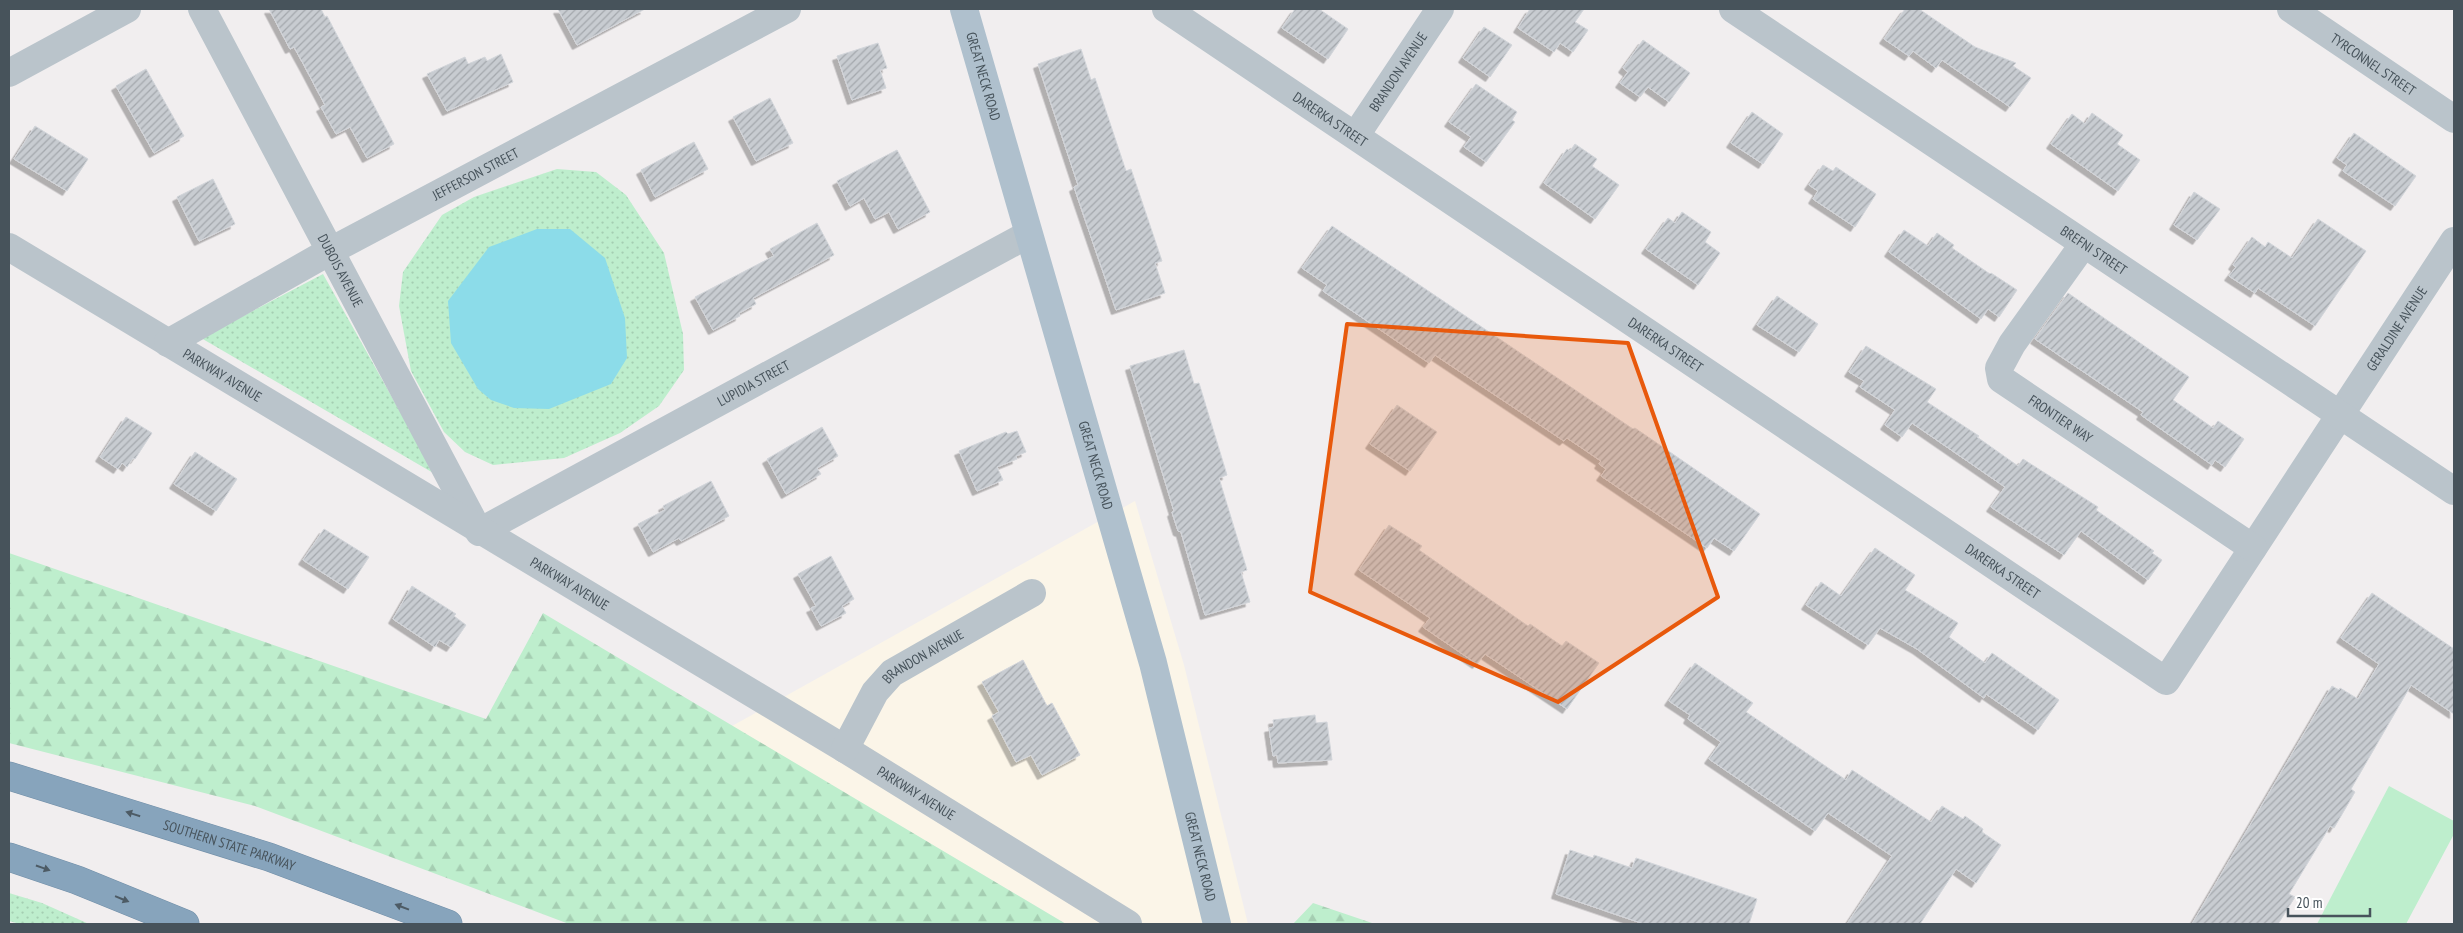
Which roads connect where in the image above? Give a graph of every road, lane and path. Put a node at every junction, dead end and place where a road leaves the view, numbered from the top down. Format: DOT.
graph roads {
  1 [pos="127,9"];
  2 [pos="202,9"];
  3 [pos="787,9"];
  4 [pos="964,9"];
  5 [pos="1166,9"];
  6 [pos="1440,9"];
  7 [pos="1733,9"];
  8 [pos="2292,9"];
  9 [pos="9,72"];
  10 [pos="2454,119"];
  11 [pos="1356,135"];
  12 [pos="1027,235"];
  13 [pos="2454,241"];
  14 [pos="2083,245"];
  15 [pos="9,247"];
  16 [pos="332,250"];
  17 [pos="168,344"];
  18 [pos="2340,416"];
  19 [pos="2454,491"];
  20 [pos="479,532"];
  21 [pos="2254,548"];
  22 [pos="1032,593"];
  23 [pos="845,749"];
  24 [pos="9,776"];
  25 [pos="9,857"];
  26 [pos="185,924"];
  27 [pos="448,924"];
  28 [pos="1128,924"];
  29 [pos="1217,924"];
  1 -- 9 [label="street"];
  2 -- 16 [label="street, DUBOIS AVENUE"];
  3 -- 16 [label="street, JEFFERSON STREET"];
  4 -- 12 [label="main road, GREAT NECK ROAD"];
  5 -- 11 [label="street, DARERKA STREET"];
  6 -- 11 [label="street, BRANDON AVENUE"];
  7 -- 14 [label="street, BREFNI STREET"];
  8 -- 10 [label="street, TYRCONNEL STREET"];
  11 -- 21 [label="street, DARERKA STREET"];
  12 -- 20 [label="street, LUPIDIA STREET"];
  12 -- 29 [label="main road, GREAT NECK ROAD"];
  13 -- 18 [label="street, GERALDINE AVENUE"];
  14 -- 18 [label="street, BREFNI STREET"];
  14 -- 21 [label="street, FRONTIER WAY"];
  15 -- 17 [label="street, PARKWAY AVENUE"];
  16 -- 17 [label="street, JEFFERSON STREET"];
  16 -- 20 [label="street, DUBOIS AVENUE"];
  17 -- 20 [label="street, PARKWAY AVENUE"];
  18 -- 19 [label="street, BREFNI STREET"];
  18 -- 21 [label="street"];
  20 -- 23 [label="street, PARKWAY AVENUE"];
  22 -- 23 [label="street, BRANDON AVENUE"];
  23 -- 28 [label="street, PARKWAY AVENUE"];
  27 -- 24 [label="highway, SOUTHERN STATE PARKWAY, one-way"];
  25 -- 26 [label="highway, one-way"];
}
